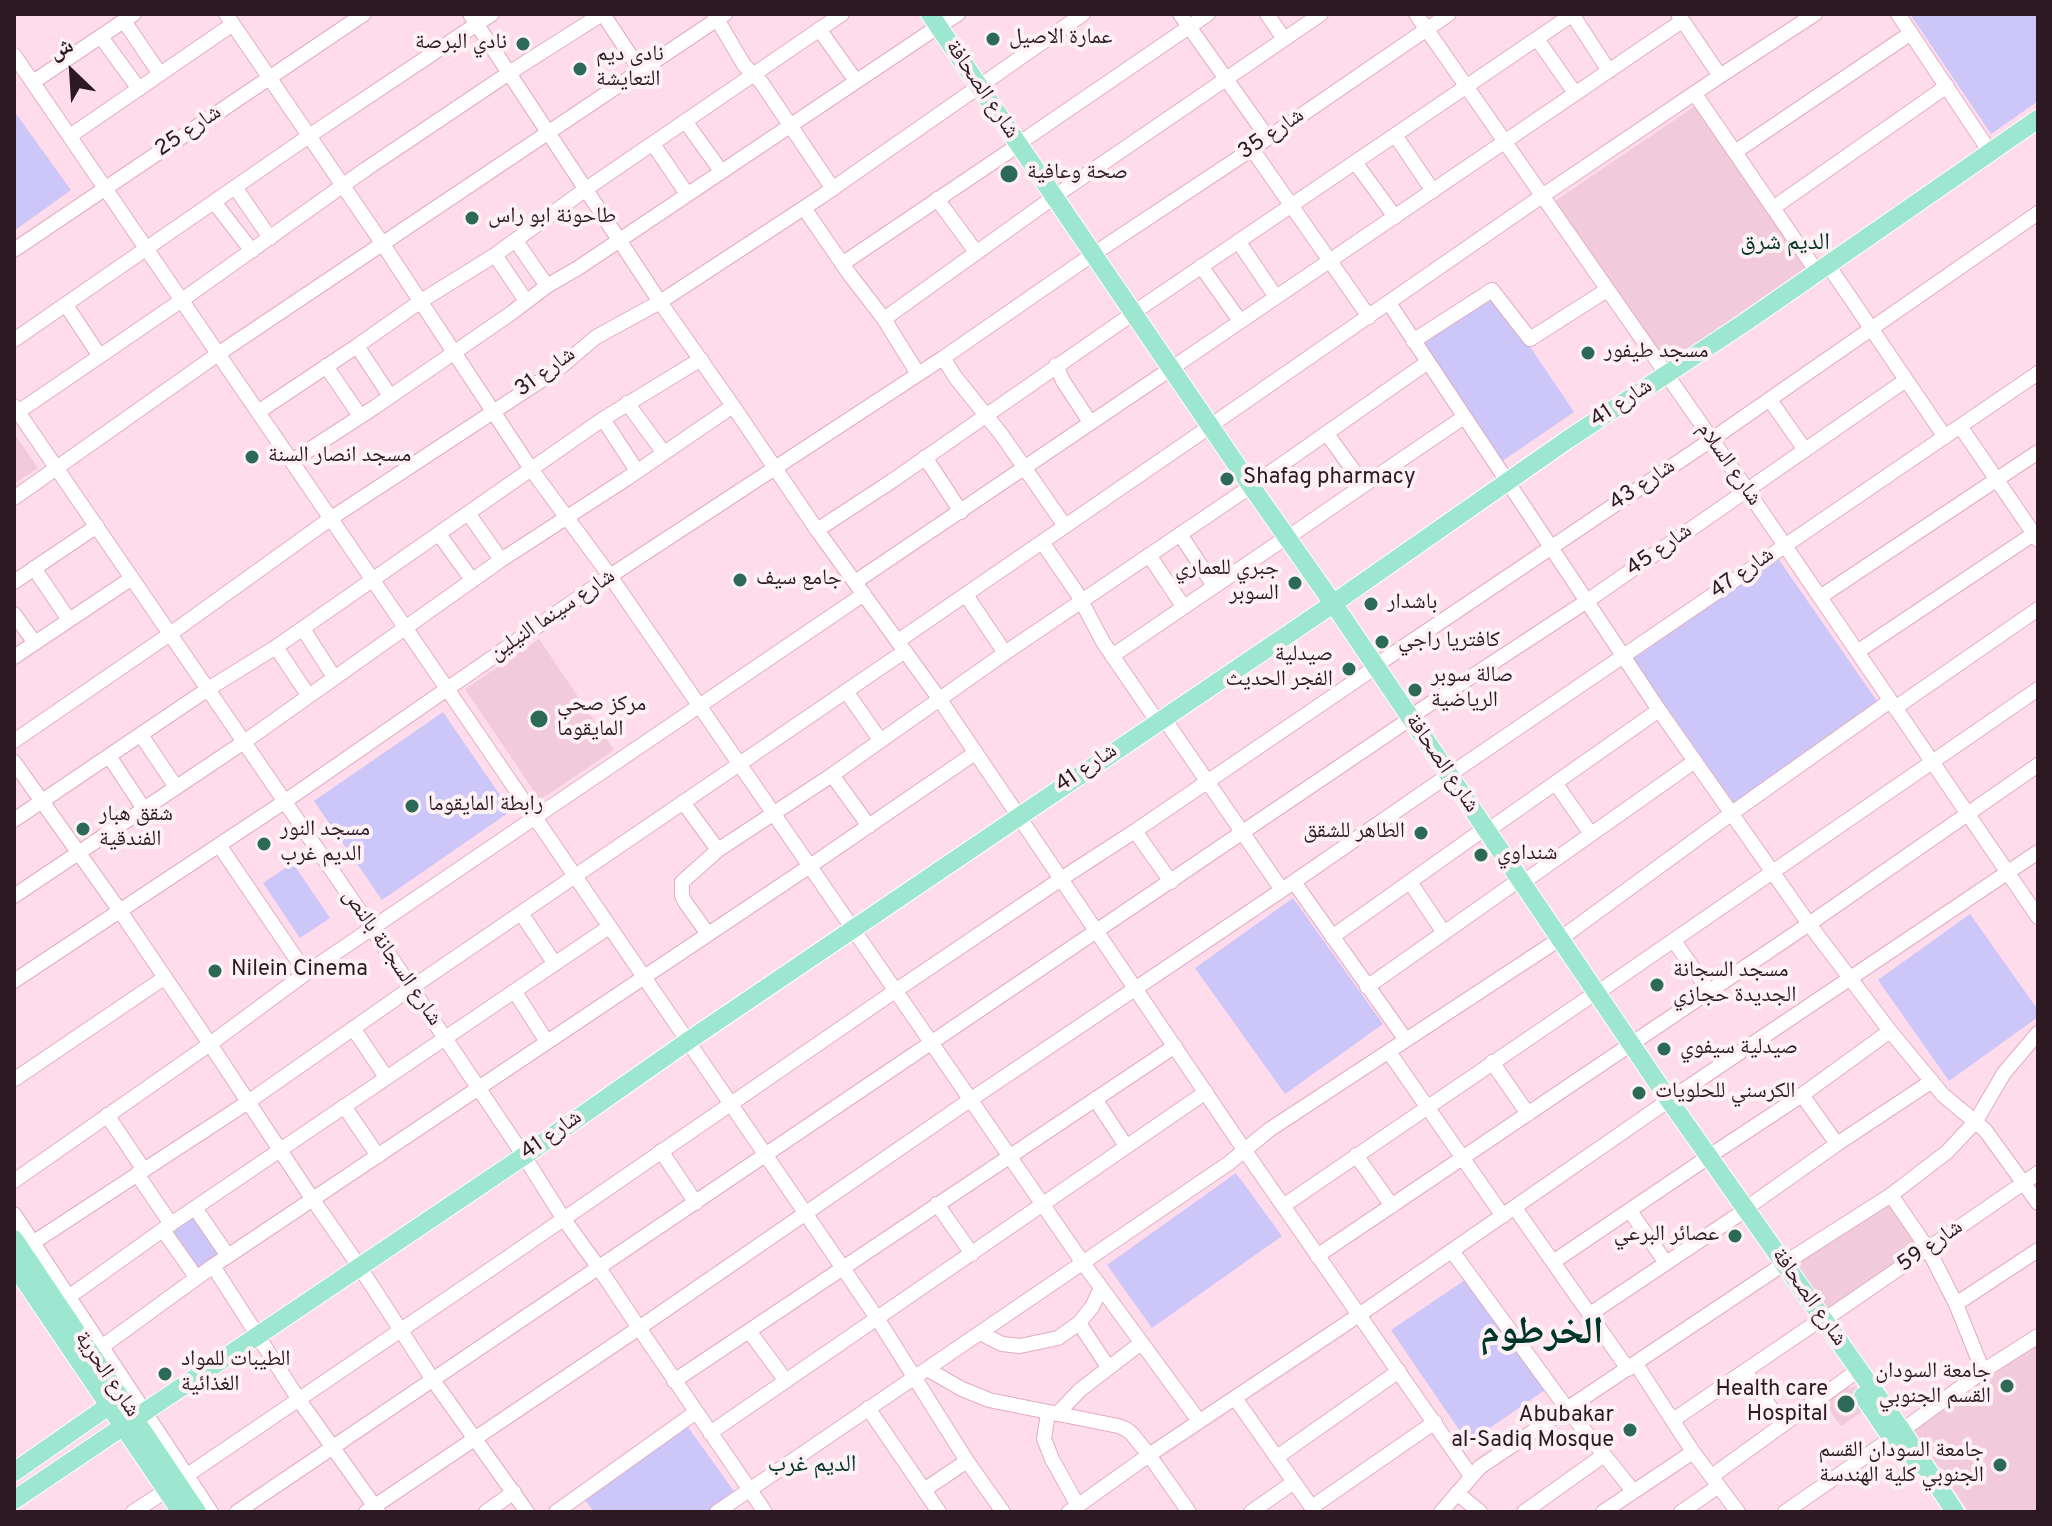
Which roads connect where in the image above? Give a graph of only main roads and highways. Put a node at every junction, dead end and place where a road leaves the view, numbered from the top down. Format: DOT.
graph roads {
  1 [pos="918,14"];
  2 [pos="933,24"];
  3 [pos="2038,119"];
  4 [pos="1328,606"];
  5 [pos="14,1239"];
  6 [pos="14,1265"];
  7 [pos="1819,1322"];
  8 [pos="120,1398"];
  9 [pos="135,1420"];
  10 [pos="1897,1434"];
  11 [pos="14,1472"];
  12 [pos="177,1482"];
  13 [pos="14,1500"];
  14 [pos="181,1512"];
  15 [pos="197,1512"];
  16 [pos="1942,1512"];
  17 [pos="1955,1512"];
  1 -- 2 [label="main road, شارع الصحافة"];
  2 -- 4 [label="main road, شارع الصحافة"];
  3 -- 4 [label="main road, شارع 41"];
  4 -- 7 [label="main road, شارع الصحافة"];
  4 -- 9 [label="main road, شارع 41"];
  5 -- 8 [label="main road, شارع الحرية"];
  6 -- 8 [label="main road, شارع الحرية"];
  7 -- 10 [label="main road, شارع الصحافة"];
  7 -- 10 [label="main road, شارع الصحافة"];
  8 -- 9 [label="main road, شارع الحرية"];
  8 -- 11 [label="main road"];
  9 -- 12 [label="main road, شارع الحرية"];
  9 -- 13 [label="main road, شارع 41"];
  10 -- 16 [label="main road, شارع الصحافة"];
  10 -- 17 [label="main road, شارع الصحافة"];
  12 -- 14 [label="main road, شارع الحرية"];
  12 -- 15 [label="main road, شارع الحرية"];
}
